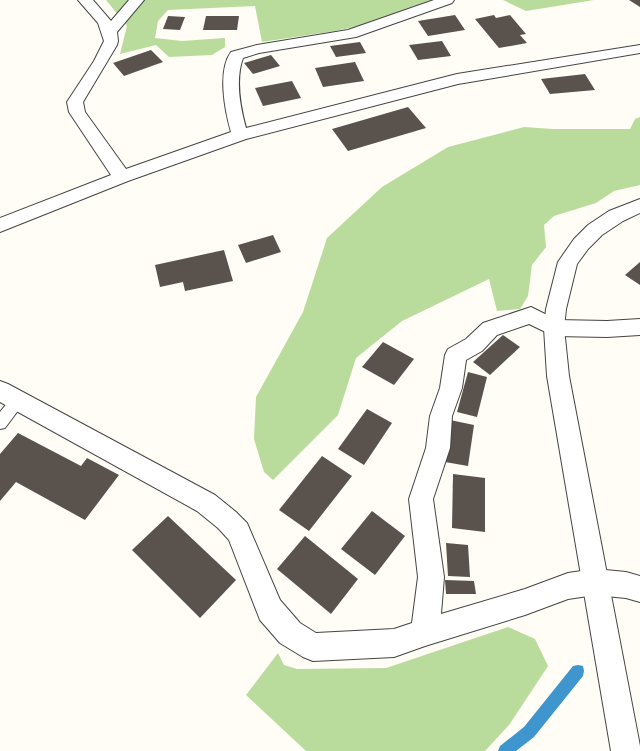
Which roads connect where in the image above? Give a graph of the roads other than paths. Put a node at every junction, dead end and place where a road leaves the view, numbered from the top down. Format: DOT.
graph roads {
  1 [pos="85,0"];
  2 [pos="137,0"];
  3 [pos="447,0"];
  4 [pos="110,31"];
  5 [pos="640,49"];
  6 [pos="240,135"];
  7 [pos="122,177"];
  8 [pos="640,205"];
  9 [pos="0,225"];
  10 [pos="640,327"];
  11 [pos="554,328"];
  12 [pos="9,395"];
  13 [pos="0,423"];
  14 [pos="595,582"];
  15 [pos="640,589"];
  16 [pos="425,632"];
  17 [pos="626,751"];
  1 -- 4 [label="street"];
  2 -- 4 [label="street"];
  3 -- 6 [label="street"];
  4 -- 7 [label="street"];
  5 -- 6 [label="street"];
  6 -- 7 [label="street"];
  7 -- 9 [label="street"];
  8 -- 11 [label="street"];
  10 -- 11 [label="street"];
  11 -- 14 [label="street"];
  11 -- 16 [label="street"];
  12 -- 13 [label="lane"];
  12 -- 16 [label="street"];
  14 -- 15 [label="street"];
  14 -- 16 [label="street"];
  14 -- 17 [label="street"];
}
